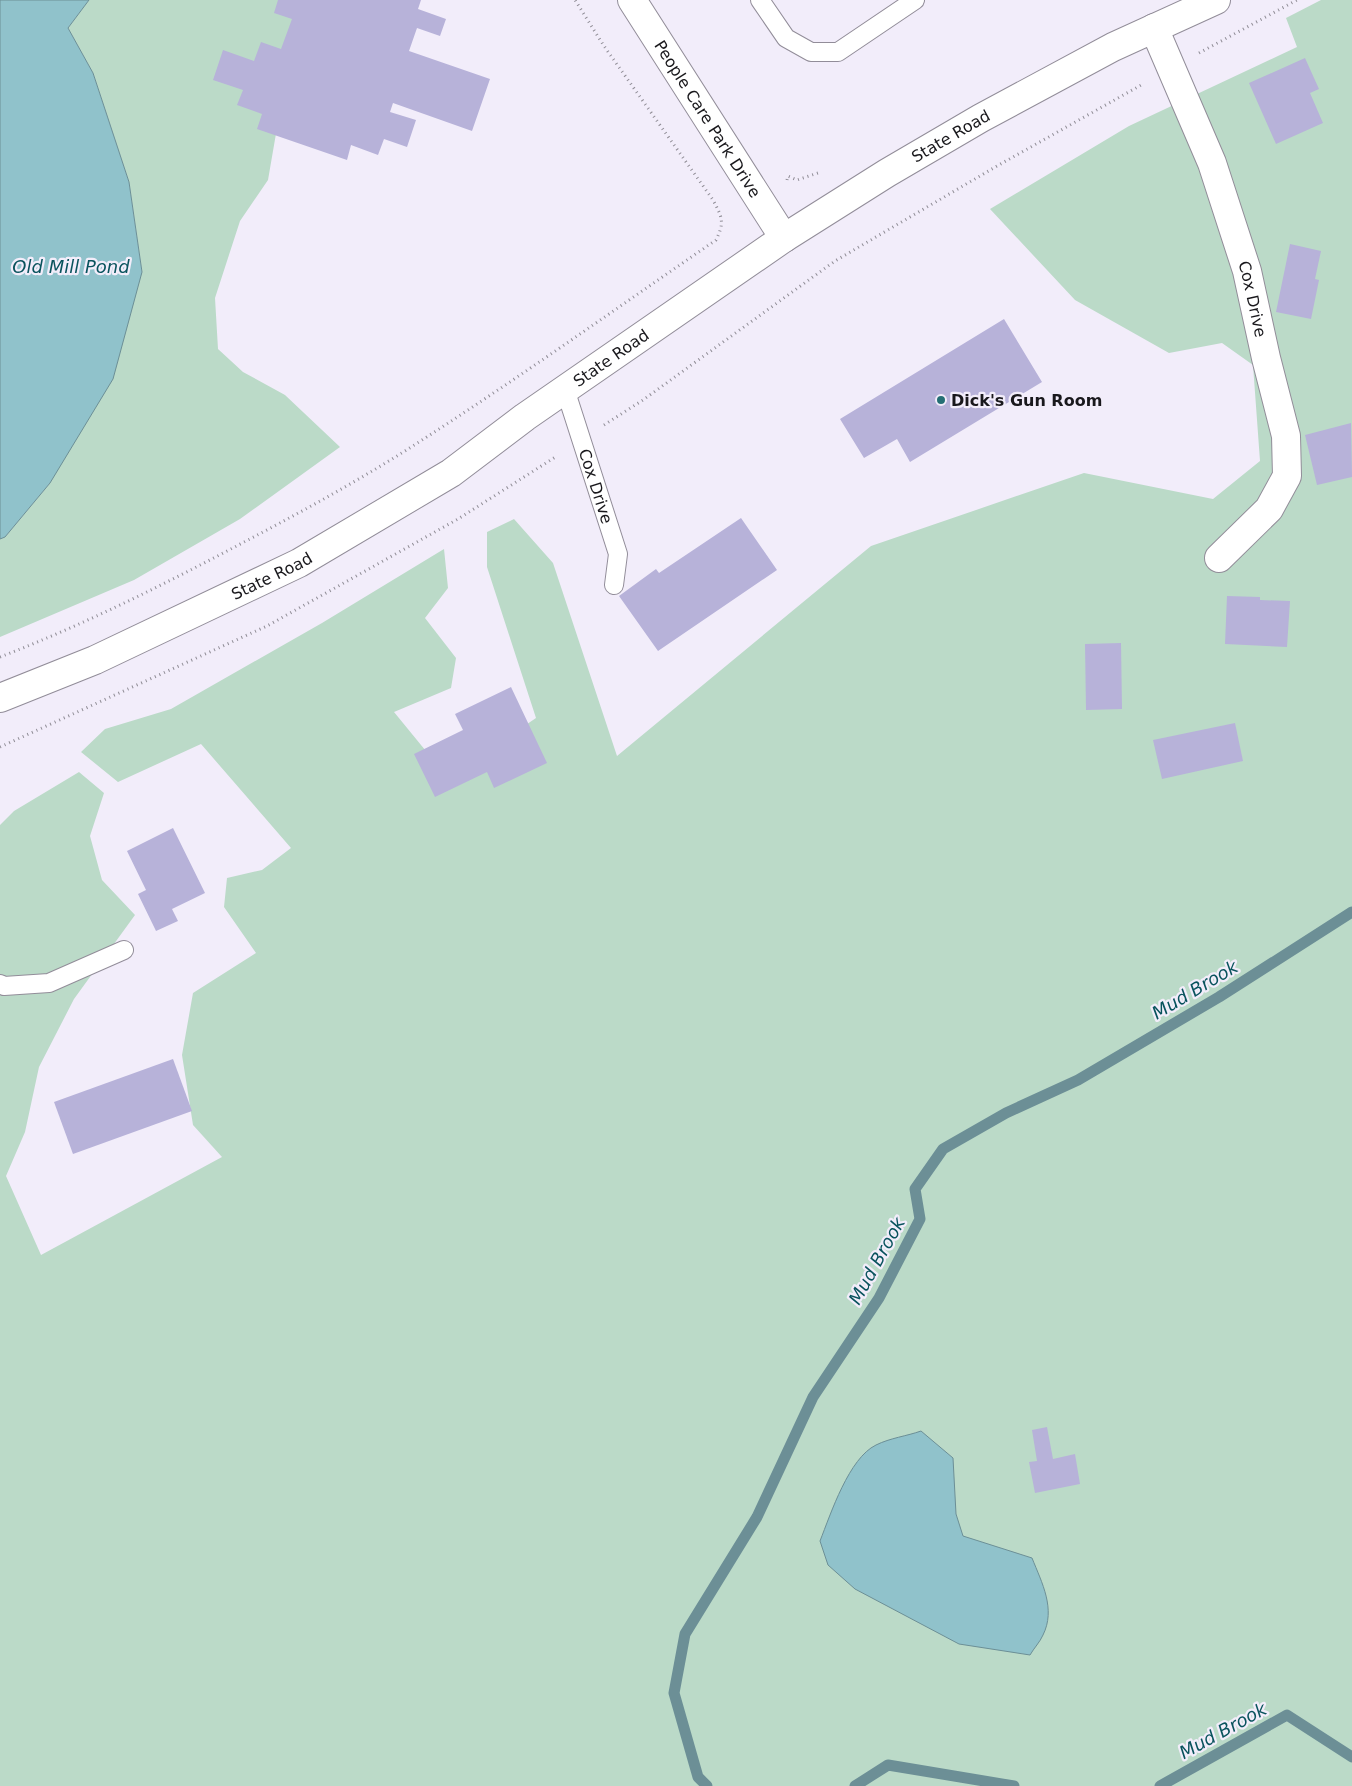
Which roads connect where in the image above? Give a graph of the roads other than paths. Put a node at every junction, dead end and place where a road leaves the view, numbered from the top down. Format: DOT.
graph roads {
  1 [pos="632,0"];
  2 [pos="760,0"];
  3 [pos="915,0"];
  4 [pos="1216,0"];
  5 [pos="1154,28"];
  6 [pos="784,238"];
  7 [pos="565,389"];
  8 [pos="1219,558"];
  9 [pos="614,585"];
  10 [pos="0,698"];
  11 [pos="124,950"];
  12 [pos="0,984"];
  1 -- 6 [label="main road, People Care Park Drive"];
  2 -- 3 [label="lane"];
  4 -- 5 [label="main road, State Road"];
  5 -- 6 [label="main road, State Road"];
  5 -- 8 [label="main road, Cox Drive"];
  6 -- 7 [label="main road, State Road"];
  7 -- 9 [label="lane, Cox Drive"];
  7 -- 10 [label="main road, State Road"];
  11 -- 12 [label="lane"];
}
